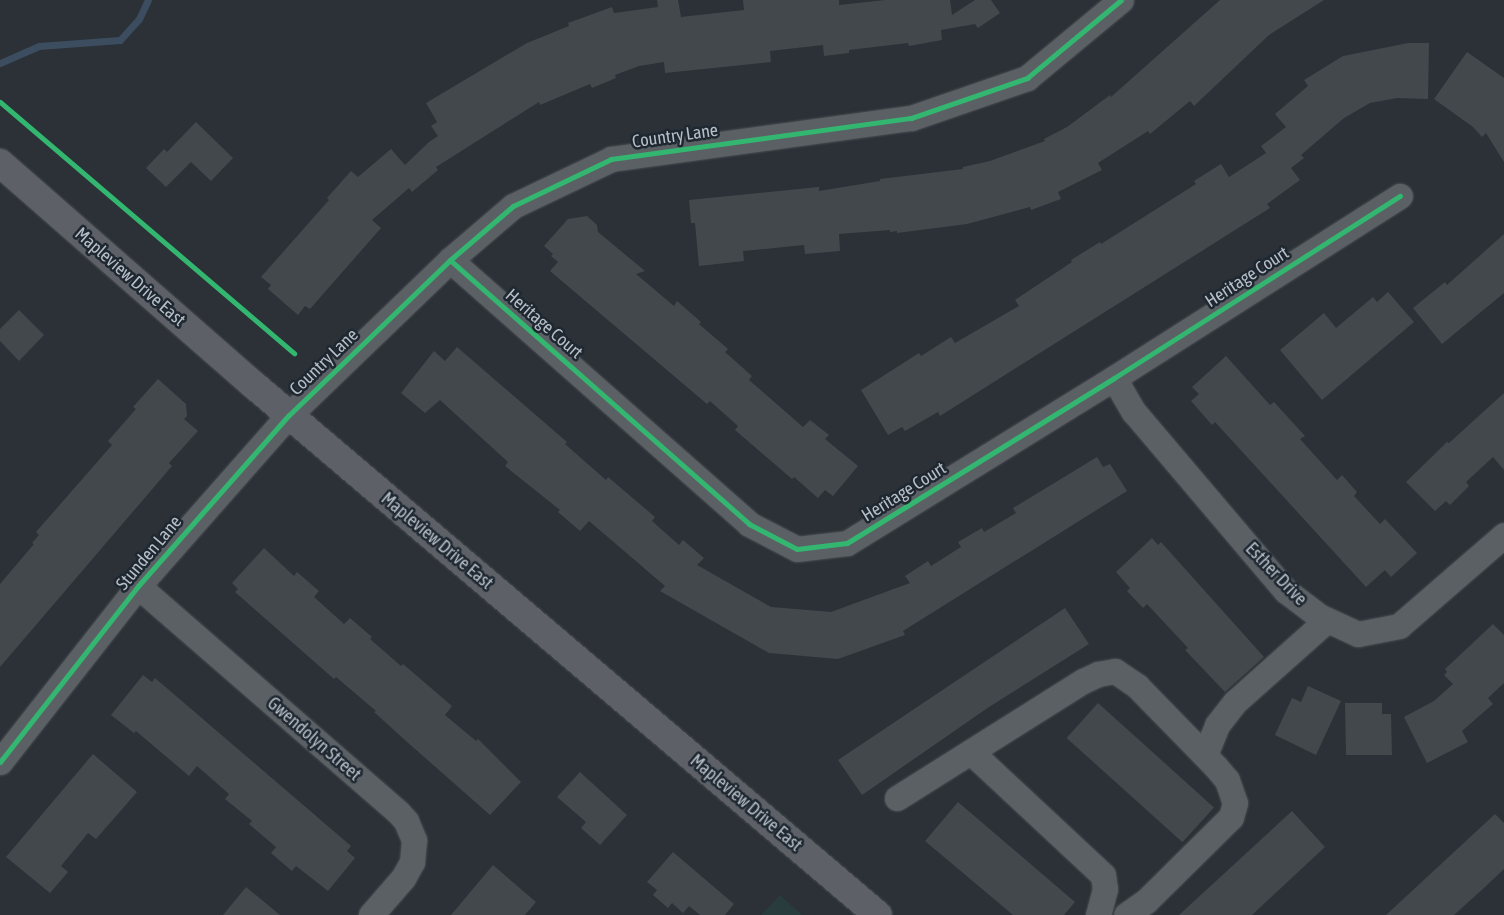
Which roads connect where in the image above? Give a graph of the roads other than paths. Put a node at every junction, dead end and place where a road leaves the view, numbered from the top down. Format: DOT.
graph roads {
  1 [pos="1121,0"];
  2 [pos="0,163"];
  3 [pos="1400,196"];
  4 [pos="450,260"];
  5 [pos="1114,378"];
  6 [pos="289,415"];
  7 [pos="1504,535"];
  8 [pos="138,586"];
  9 [pos="1327,620"];
  10 [pos="971,752"];
  11 [pos="1205,755"];
  12 [pos="0,762"];
  13 [pos="897,798"];
  14 [pos="371,915"];
  15 [pos="878,915"];
  16 [pos="1098,915"];
  17 [pos="1126,915"];
  1 -- 4 [label="street, Country Lane"];
  2 -- 6 [label="main road, Mapleview Drive East"];
  3 -- 5 [label="street, Heritage Court"];
  4 -- 5 [label="street, Heritage Court"];
  4 -- 6 [label="street, Country Lane"];
  5 -- 9 [label="street, Esther Drive"];
  6 -- 8 [label="street, Stunden Lane"];
  6 -- 15 [label="main road, Mapleview Drive East"];
  7 -- 9 [label="street, Esther Drive"];
  8 -- 12 [label="street, Stunden Lane"];
  8 -- 14 [label="street, Gwendolyn Street"];
  9 -- 11 [label="street"];
  10 -- 11 [label="street"];
  10 -- 13 [label="street"];
  10 -- 16 [label="street"];
  11 -- 17 [label="street"];
}
